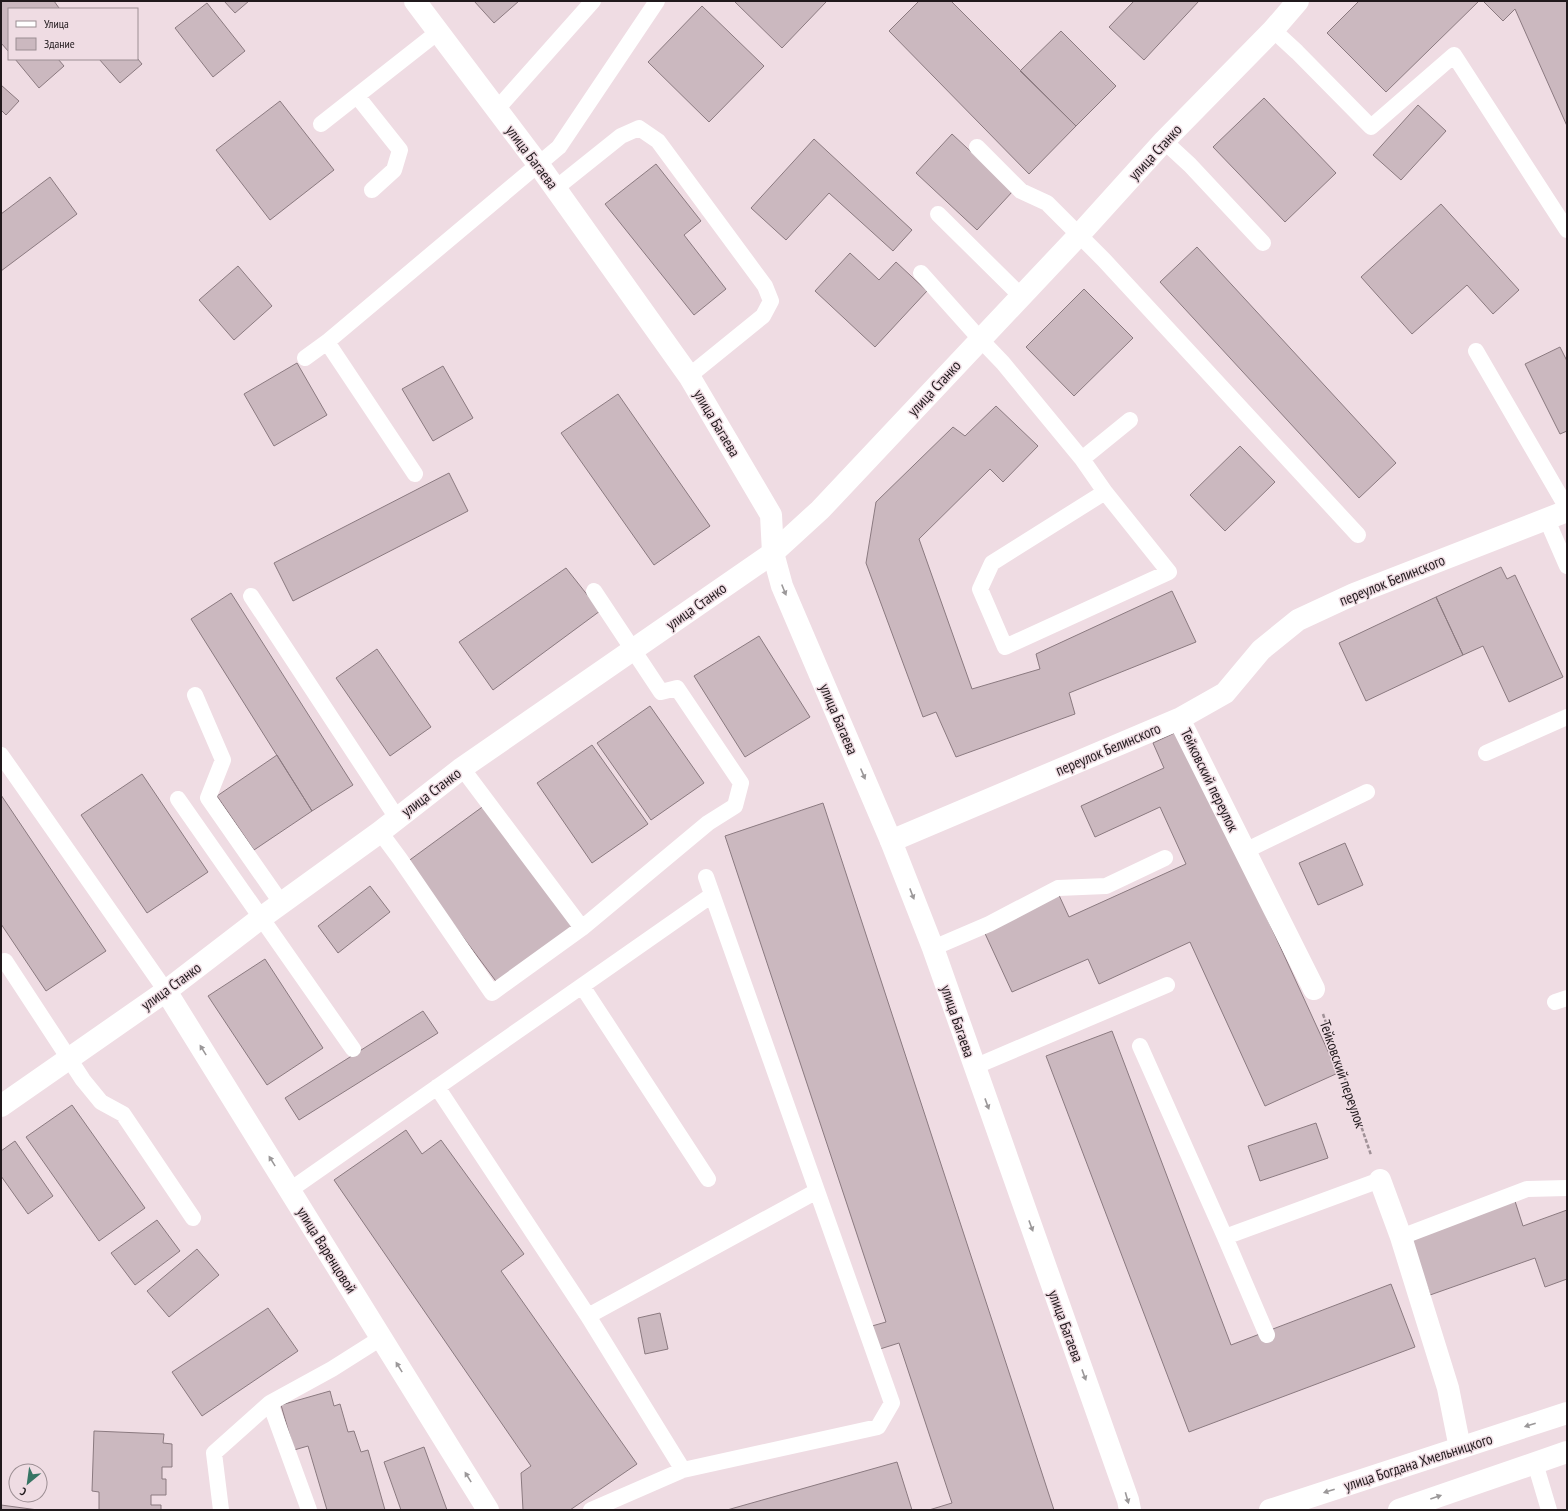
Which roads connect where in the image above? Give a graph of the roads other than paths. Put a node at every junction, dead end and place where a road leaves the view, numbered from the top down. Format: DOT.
graph roads {
  1 [pos="415,1"];
  2 [pos="593,1"];
  3 [pos="656,1"];
  4 [pos="1298,1"];
  5 [pos="1274,30"];
  6 [pos="438,32"];
  7 [pos="357,96"];
  8 [pos="496,109"];
  9 [pos="321,124"];
  10 [pos="1164,141"];
  11 [pos="977,147"];
  12 [pos="538,164"];
  13 [pos="556,188"];
  14 [pos="372,190"];
  15 [pos="938,214"];
  16 [pos="1567,230"];
  17 [pos="1079,235"];
  18 [pos="1263,243"];
  19 [pos="921,273"];
  20 [pos="1021,296"];
  21 [pos="980,339"];
  22 [pos="327,342"];
  23 [pos="1476,351"];
  24 [pos="304,358"];
  25 [pos="689,376"];
  26 [pos="1130,420"];
  27 [pos="1082,459"];
  28 [pos="415,474"];
  29 [pos="1105,492"];
  30 [pos="1567,510"];
  31 [pos="1547,520"];
  32 [pos="1358,535"];
  33 [pos="773,553"];
  34 [pos="1567,566"];
  35 [pos="594,591"];
  36 [pos="251,596"];
  37 [pos="633,649"];
  38 [pos="195,695"];
  39 [pos="1567,717"];
  40 [pos="1179,719"];
  41 [pos="1486,752"];
  42 [pos="1,755"];
  43 [pos="462,768"];
  44 [pos="1367,792"];
  45 [pos="178,799"];
  46 [pos="397,818"];
  47 [pos="380,832"];
  48 [pos="891,841"];
  49 [pos="1245,851"];
  50 [pos="1165,858"];
  51 [pos="706,877"];
  52 [pos="712,895"];
  53 [pos="282,904"];
  54 [pos="262,918"];
  55 [pos="582,928"];
  56 [pos="933,948"];
  57 [pos="5,961"];
  58 [pos="1167,985"];
  59 [pos="582,986"];
  60 [pos="1314,989"];
  61 [pos="166,991"];
  62 [pos="1140,1046"];
  63 [pos="353,1049"];
  64 [pos="68,1058"];
  65 [pos="974,1067"];
  66 [pos="437,1087"];
  67 [pos="1,1106"];
  68 [pos="708,1179"];
  69 [pos="1380,1180"];
  70 [pos="1567,1188"];
  71 [pos="290,1190"];
  72 [pos="816,1191"];
  73 [pos="193,1218"];
  74 [pos="1401,1237"];
  75 [pos="1226,1238"];
  76 [pos="588,1316"];
  77 [pos="1267,1335"];
  78 [pos="381,1338"];
  79 [pos="270,1403"];
  80 [pos="1567,1413"];
  81 [pos="1460,1448"];
  82 [pos="1567,1452"];
  83 [pos="1535,1463"];
  84 [pos="683,1470"];
  85 [pos="221,1510"];
  86 [pos="309,1510"];
  87 [pos="488,1510"];
  88 [pos="591,1510"];
  89 [pos="1130,1510"];
  90 [pos="1270,1510"];
  91 [pos="1399,1510"];
  92 [pos="1550,1510"];
  1 -- 6 [label="street, улица Багаева"];
  2 -- 8 [label="lane"];
  3 -- 12 [label="lane"];
  4 -- 5 [label="street, улица Станко"];
  5 -- 10 [label="street, улица Станко"];
  5 -- 16 [label="lane"];
  6 -- 7 [label="lane"];
  6 -- 8 [label="street, улица Багаева"];
  7 -- 9 [label="lane"];
  7 -- 14 [label="lane"];
  8 -- 12 [label="street, улица Багаева"];
  10 -- 17 [label="street, улица Станко"];
  10 -- 18 [label="lane"];
  11 -- 17 [label="lane"];
  12 -- 13 [label="street, улица Багаева"];
  12 -- 22 [label="lane"];
  13 -- 25 [label="street, улица Багаева"];
  13 -- 25 [label="lane"];
  15 -- 20 [label="lane"];
  17 -- 20 [label="street, улица Станко"];
  17 -- 32 [label="lane"];
  19 -- 21 [label="lane"];
  20 -- 21 [label="street, улица Станко"];
  21 -- 27 [label="lane"];
  21 -- 33 [label="street, улица Станко"];
  22 -- 24 [label="lane"];
  22 -- 28 [label="lane"];
  23 -- 30 [label="lane"];
  25 -- 33 [label="street, улица Багаева"];
  26 -- 27 [label="lane"];
  27 -- 29 [label="lane"];
  29 -- 29 [label="lane"];
  30 -- 31 [label="street, переулок Белинского"];
  31 -- 34 [label="lane"];
  31 -- 40 [label="street, переулок Белинского"];
  33 -- 37 [label="street, улица Станко"];
  33 -- 48 [label="street, улица Багаева, one-way"];
  35 -- 37 [label="lane"];
  36 -- 46 [label="lane"];
  37 -- 43 [label="street, улица Станко"];
  37 -- 55 [label="lane"];
  38 -- 53 [label="lane"];
  39 -- 41 [label="lane"];
  40 -- 48 [label="street, переулок Белинского"];
  40 -- 49 [label="street, Тейковский переулок"];
  42 -- 61 [label="lane"];
  43 -- 46 [label="street, улица Станко"];
  43 -- 55 [label="lane"];
  44 -- 49 [label="lane"];
  45 -- 54 [label="lane"];
  46 -- 47 [label="street, улица Станко"];
  47 -- 53 [label="street, улица Станко"];
  47 -- 55 [label="lane"];
  48 -- 56 [label="street, улица Багаева, one-way"];
  49 -- 60 [label="street, Тейковский переулок"];
  50 -- 56 [label="lane"];
  51 -- 52 [label="lane"];
  52 -- 59 [label="lane"];
  52 -- 72 [label="lane"];
  53 -- 54 [label="street, улица Станко"];
  54 -- 61 [label="street, улица Станко"];
  54 -- 63 [label="lane"];
  56 -- 65 [label="street, улица Багаева"];
  57 -- 64 [label="lane"];
  58 -- 65 [label="lane"];
  59 -- 66 [label="lane"];
  59 -- 68 [label="lane"];
  61 -- 64 [label="street, улица Станко"];
  71 -- 61 [label="street, улица Варенцовой, one-way"];
  62 -- 75 [label="lane"];
  64 -- 67 [label="street, улица Станко"];
  64 -- 73 [label="lane"];
  65 -- 89 [label="street, улица Багаева, one-way"];
  66 -- 71 [label="lane"];
  66 -- 76 [label="lane"];
  69 -- 74 [label="street"];
  69 -- 75 [label="lane"];
  70 -- 74 [label="lane"];
  71 -- 78 [label="street, улица Варенцовой"];
  72 -- 76 [label="lane"];
  72 -- 84 [label="lane"];
  74 -- 81 [label="street"];
  75 -- 77 [label="lane"];
  76 -- 84 [label="lane"];
  78 -- 79 [label="lane"];
  87 -- 78 [label="street, улица Варенцовой, one-way"];
  79 -- 85 [label="lane"];
  79 -- 86 [label="lane"];
  80 -- 81 [label="street, улица Богдана Хмельницкого, one-way"];
  81 -- 90 [label="street, улица Богдана Хмельницкого, one-way"];
  82 -- 83 [label="street"];
  91 -- 83 [label="street, one-way"];
  83 -- 92 [label="lane"];
  84 -- 88 [label="lane"];
}
